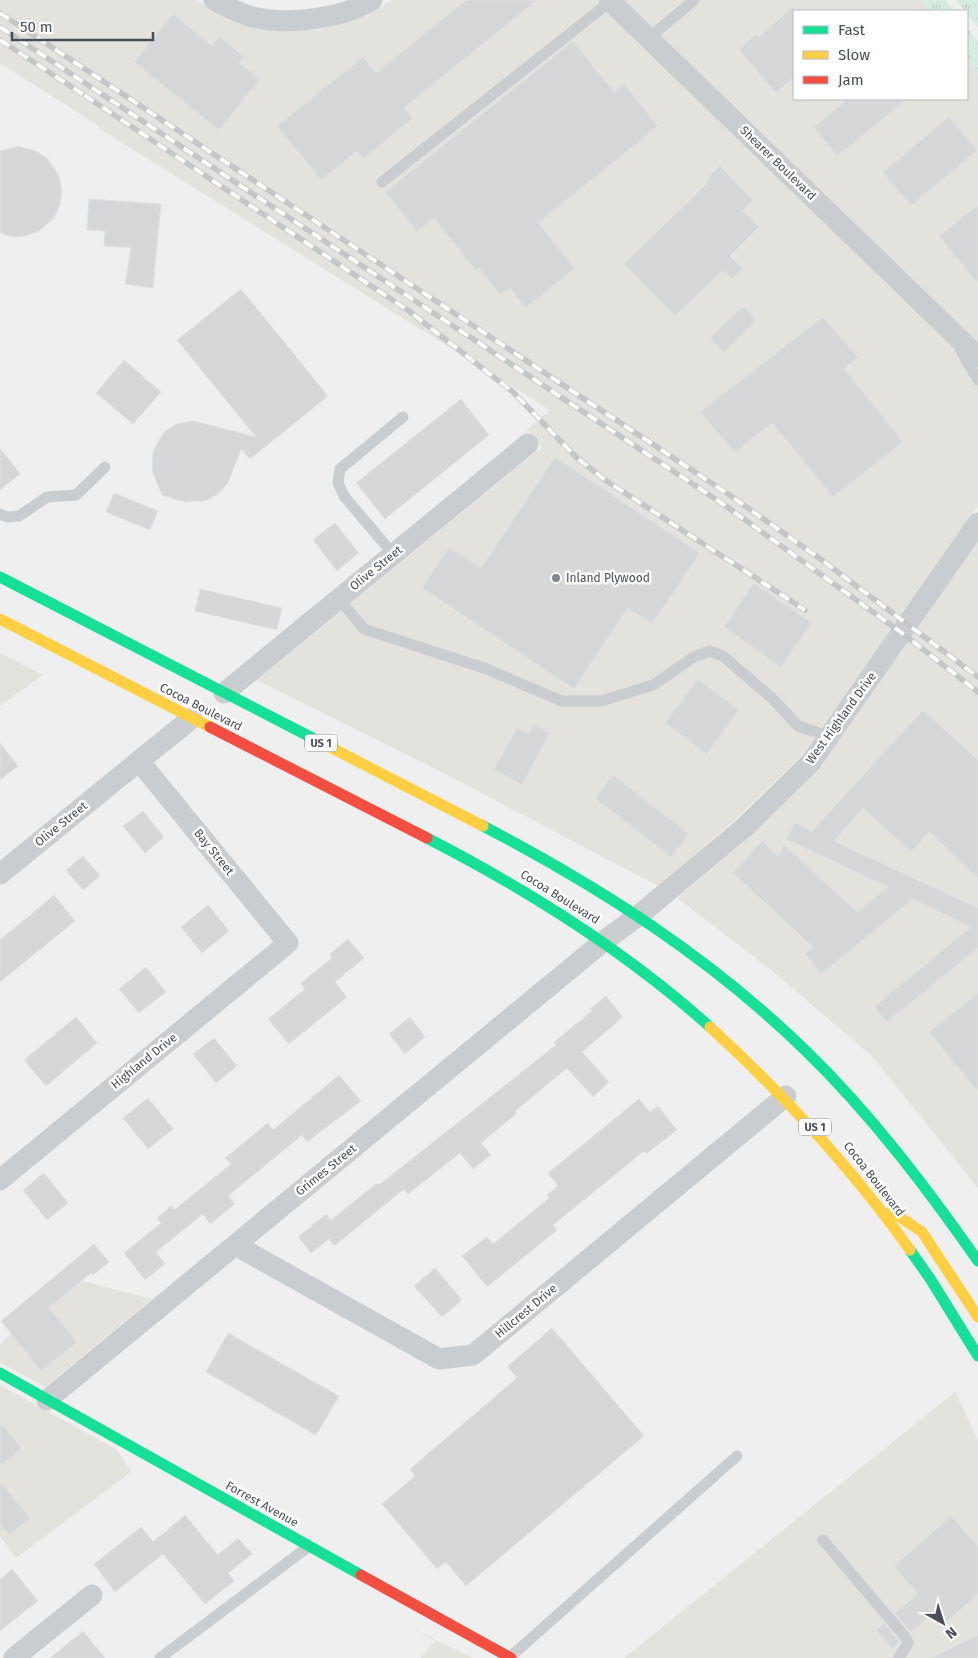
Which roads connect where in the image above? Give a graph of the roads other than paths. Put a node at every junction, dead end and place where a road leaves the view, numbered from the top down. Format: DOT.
graph roads {
  1 [pos="214,0"];
  2 [pos="372,0"];
  3 [pos="694,0"];
  4 [pos="610,1"];
  5 [pos="346,8"];
  6 [pos="649,38"];
  7 [pos="382,182"];
  8 [pos="947,326"];
  9 [pos="978,350"];
  10 [pos="978,357"];
  11 [pos="978,380"];
  12 [pos="403,417"];
  13 [pos="528,444"];
  14 [pos="105,468"];
  15 [pos="0,514"];
  16 [pos="977,524"];
  17 [pos="393,554"];
  18 [pos="0,577"];
  19 [pos="339,599"];
  20 [pos="0,609"];
  21 [pos="20,615"];
  22 [pos="0,619"];
  23 [pos="215,696"];
  24 [pos="200,716"];
  25 [pos="828,736"];
  26 [pos="139,760"];
  27 [pos="378,787"];
  28 [pos="417,792"];
  29 [pos="0,874"];
  30 [pos="638,916"];
  31 [pos="604,941"];
  32 [pos="288,943"];
  33 [pos="786,1096"];
  34 [pos="0,1180"];
  35 [pos="875,1200"];
  36 [pos="235,1245"];
  37 [pos="978,1261"];
  38 [pos="978,1317"];
  39 [pos="978,1356"];
  40 [pos="0,1373"];
  41 [pos="47,1400"];
  42 [pos="737,1456"];
  43 [pos="823,1540"];
  44 [pos="309,1546"];
  45 [pos="92,1595"];
  46 [pos="14,1658"];
  47 [pos="160,1658"];
  48 [pos="511,1658"];
  49 [pos="898,1658"];
  1 -- 5 [label="street"];
  2 -- 5 [label="street"];
  3 -- 6 [label="lane"];
  4 -- 6 [label="street, Shearer Boulevard"];
  4 -- 7 [label="lane"];
  6 -- 8 [label="street, Shearer Boulevard"];
  8 -- 9 [label="lane, Shearer Boulevard"];
  8 -- 10 [label="street, Shearer Boulevard"];
  8 -- 11 [label="lane, Shearer Boulevard"];
  12 -- 17 [label="lane"];
  13 -- 17 [label="street, Olive Street"];
  14 -- 15 [label="lane"];
  16 -- 25 [label="street, West Highland Drive"];
  17 -- 19 [label="street, Olive Street"];
  18 -- 23 [label="main road, Cocoa Boulevard / US 1"];
  19 -- 23 [label="street, Olive Street"];
  19 -- 25 [label="lane"];
  20 -- 21 [label="main road"];
  22 -- 24 [label="main road, Cocoa Boulevard / US 1"];
  23 -- 28 [label="main road, Cocoa Boulevard / US 1"];
  24 -- 26 [label="street, Olive Street"];
  24 -- 31 [label="main road, Cocoa Boulevard / US 1"];
  25 -- 30 [label="street, West Highland Drive"];
  26 -- 29 [label="street, Olive Street"];
  26 -- 32 [label="street, Bay Street"];
  27 -- 28 [label="main road"];
  28 -- 30 [label="main road, Cocoa Boulevard / US 1"];
  30 -- 31 [label="street, West Highland Drive"];
  30 -- 37 [label="main road, Cocoa Boulevard / US 1"];
  31 -- 33 [label="main road, Cocoa Boulevard / US 1"];
  31 -- 36 [label="street, Grimes Street"];
  32 -- 34 [label="street, Highland Drive"];
  33 -- 35 [label="main road, Cocoa Boulevard / US 1"];
  33 -- 36 [label="street, Hillcrest Drive"];
  35 -- 38 [label="main road"];
  35 -- 39 [label="main road, Cocoa Boulevard / US 1"];
  36 -- 41 [label="street, Grimes Street"];
  40 -- 41 [label="main road, Forrest Avenue"];
  41 -- 44 [label="main road, Forrest Avenue"];
  42 -- 48 [label="lane"];
  43 -- 49 [label="lane"];
  44 -- 47 [label="lane"];
  44 -- 48 [label="main road, Forrest Avenue"];
  45 -- 46 [label="street"];
}
